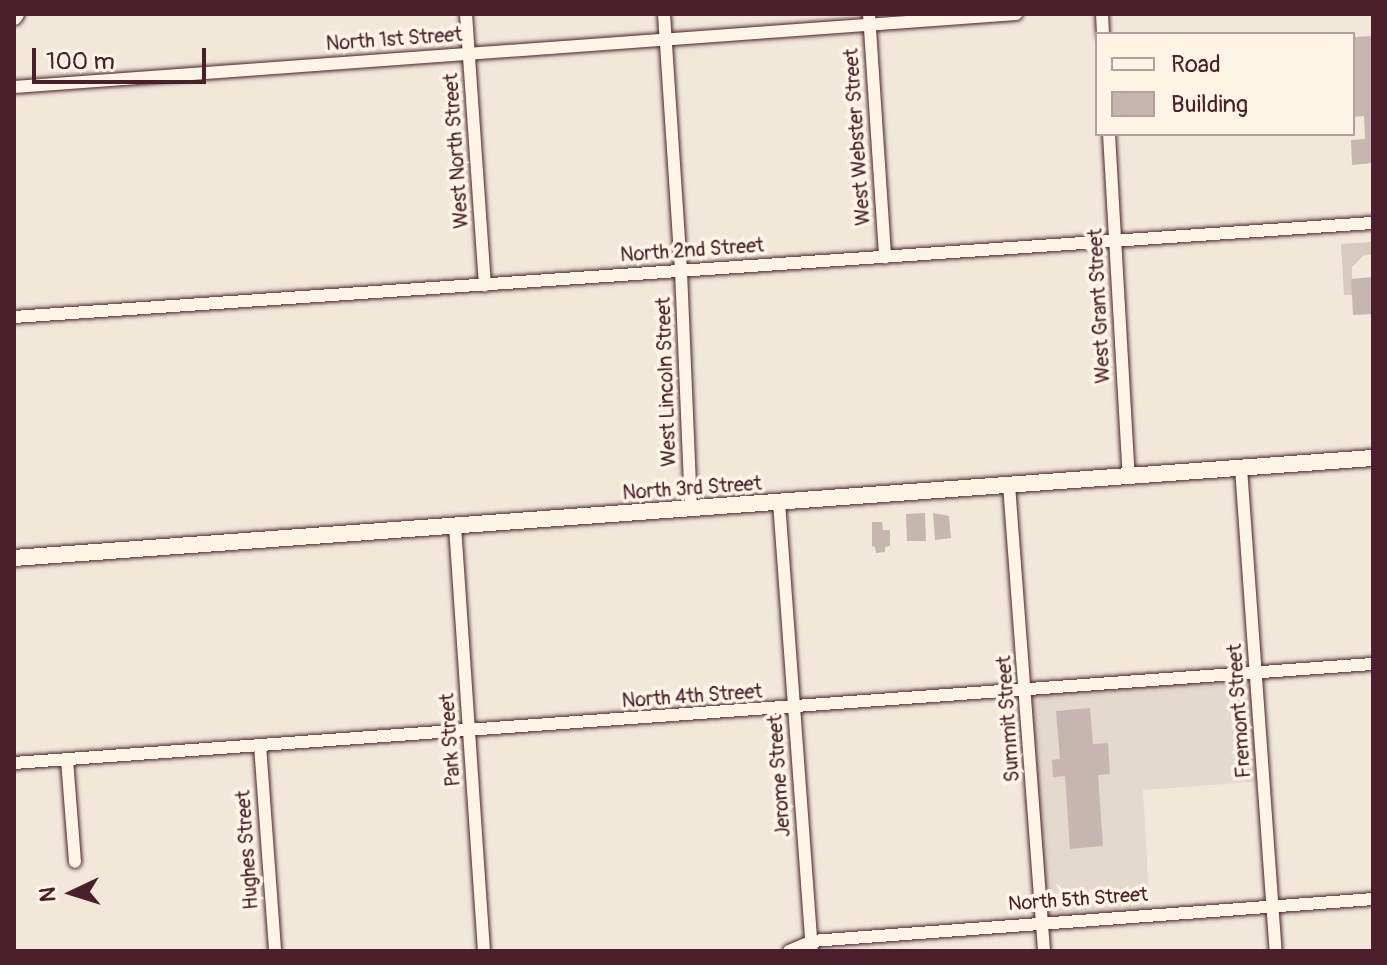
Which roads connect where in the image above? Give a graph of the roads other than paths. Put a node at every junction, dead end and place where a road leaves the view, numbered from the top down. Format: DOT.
graph roads {
  1 [pos="466,14"];
  2 [pos="664,14"];
  3 [pos="1016,14"];
  4 [pos="869,20"];
  5 [pos="665,41"];
  6 [pos="469,53"];
  7 [pos="14,87"];
  8 [pos="1109,136"];
  9 [pos="1373,223"];
  10 [pos="1115,241"];
  11 [pos="885,257"];
  12 [pos="681,271"];
  13 [pos="485,285"];
  14 [pos="14,317"];
  15 [pos="1373,458"];
  16 [pos="1241,468"];
  17 [pos="1129,476"];
  18 [pos="1009,485"];
  19 [pos="779,502"];
  20 [pos="691,508"];
  21 [pos="455,526"];
  22 [pos="14,558"];
  23 [pos="1373,664"];
  24 [pos="1256,672"];
  25 [pos="1026,690"];
  26 [pos="794,709"];
  27 [pos="469,732"];
  28 [pos="260,745"];
  29 [pos="67,760"];
  30 [pos="14,763"];
  31 [pos="75,862"];
  32 [pos="1373,899"];
  33 [pos="1273,906"];
  34 [pos="1042,922"];
  35 [pos="812,946"];
  36 [pos="275,951"];
  37 [pos="484,951"];
  38 [pos="789,951"];
  39 [pos="1044,951"];
  40 [pos="1276,951"];
  1 -- 6 [label="street, West North Street"];
  2 -- 5 [label="street, West Lincoln Street"];
  3 -- 4 [label="street, North 1st Street"];
  4 -- 5 [label="street, North 1st Street"];
  4 -- 11 [label="street, West Webster Street"];
  5 -- 6 [label="street, North 1st Street"];
  5 -- 12 [label="street, West Lincoln Street"];
  6 -- 7 [label="street, North 1st Street"];
  6 -- 13 [label="street, West North Street"];
  8 -- 10 [label="street, West Grant Street"];
  9 -- 10 [label="street, North 2nd Street"];
  10 -- 11 [label="street, North 2nd Street"];
  10 -- 17 [label="street, West Grant Street"];
  11 -- 12 [label="street, North 2nd Street"];
  12 -- 13 [label="street, North 2nd Street"];
  12 -- 20 [label="street, West Lincoln Street"];
  13 -- 14 [label="street, North 2nd Street"];
  15 -- 16 [label="street, North 3rd Street"];
  16 -- 17 [label="street, North 3rd Street"];
  16 -- 24 [label="street, Fremont Street"];
  17 -- 18 [label="street, North 3rd Street"];
  18 -- 19 [label="street, North 3rd Street"];
  18 -- 25 [label="street, Summit Street"];
  19 -- 20 [label="street, North 3rd Street"];
  19 -- 26 [label="street, Jerome Street"];
  20 -- 21 [label="street, North 3rd Street"];
  21 -- 22 [label="street, North 3rd Street"];
  21 -- 27 [label="street, Park Street"];
  23 -- 24 [label="street, North 4th Street"];
  24 -- 25 [label="street, North 4th Street"];
  24 -- 33 [label="street, Fremont Street"];
  25 -- 26 [label="street, North 4th Street"];
  25 -- 34 [label="street, Summit Street"];
  26 -- 27 [label="street, North 4th Street"];
  26 -- 35 [label="street, Jerome Street"];
  27 -- 28 [label="street, North 4th Street"];
  27 -- 37 [label="street, Park Street"];
  28 -- 29 [label="street, North 4th Street"];
  28 -- 36 [label="street, Hughes Street"];
  29 -- 30 [label="street, North 4th Street"];
  29 -- 31 [label="street"];
  32 -- 33 [label="street, North 5th Street"];
  33 -- 34 [label="street, North 5th Street"];
  33 -- 40 [label="street, Fremont Street"];
  34 -- 35 [label="street, North 5th Street"];
  34 -- 39 [label="street, Summit Street"];
  35 -- 38 [label="street, North 5th Street"];
}
